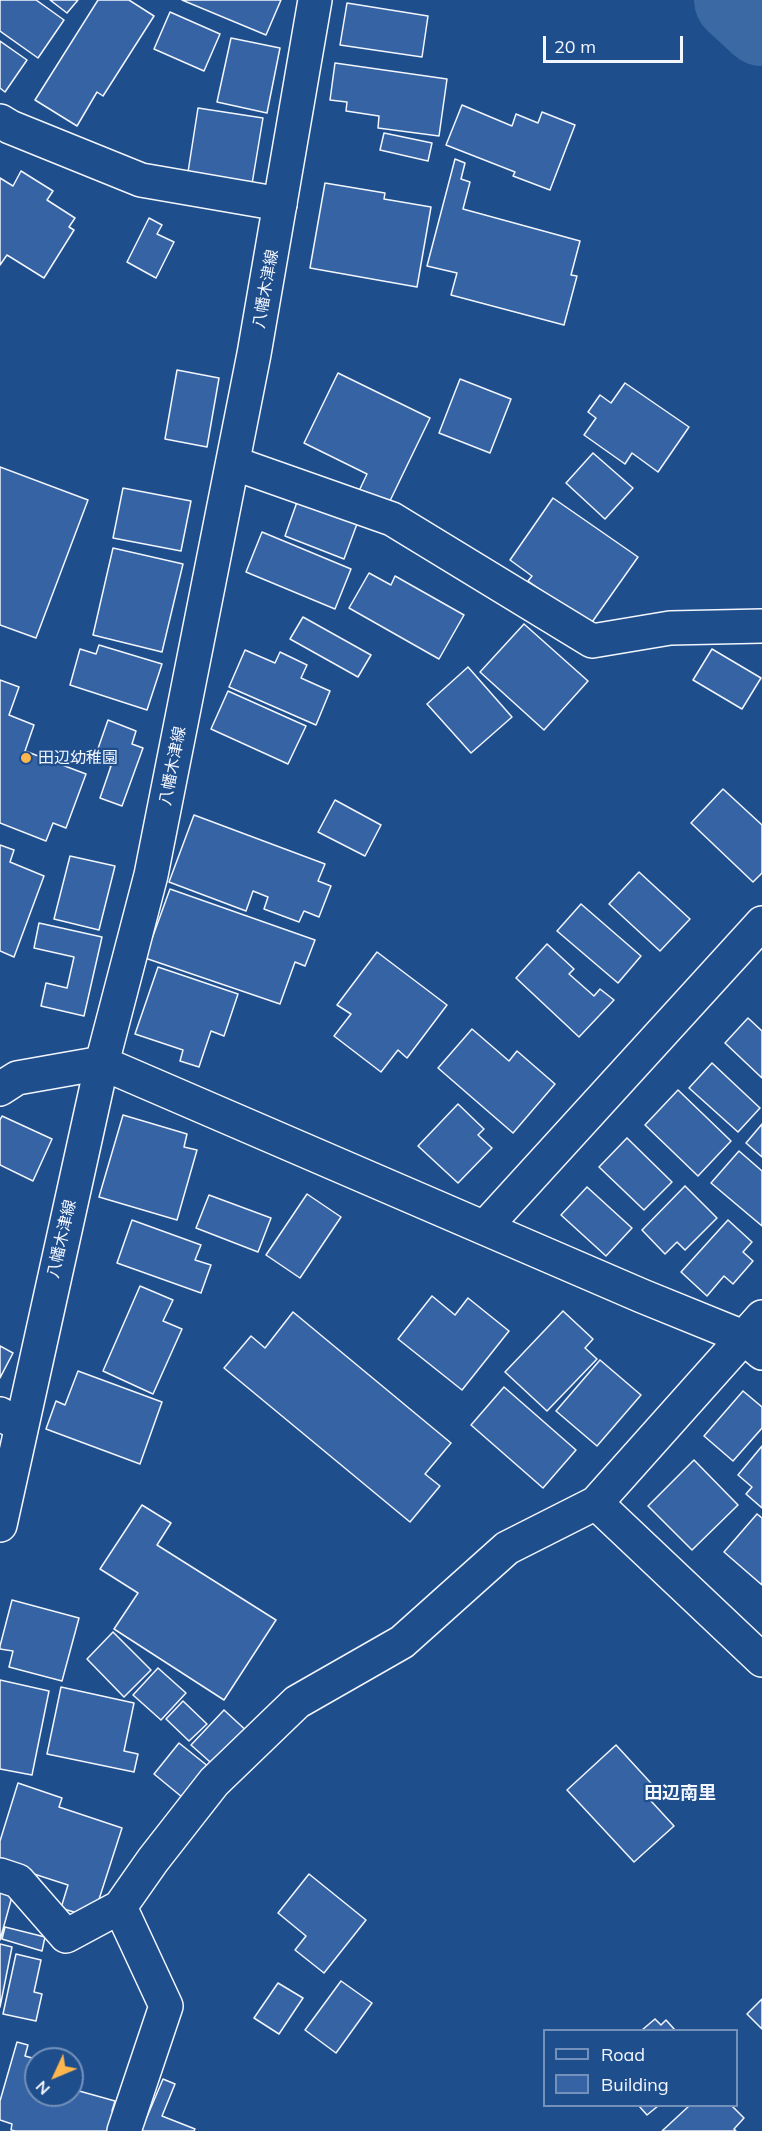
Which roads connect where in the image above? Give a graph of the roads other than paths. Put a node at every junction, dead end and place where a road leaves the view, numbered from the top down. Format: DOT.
graph roads {
  1 [pos="315,0"];
  2 [pos="0,121"];
  3 [pos="280,204"];
  4 [pos="233,463"];
  5 [pos="762,626"];
  6 [pos="762,923"];
  7 [pos="102,1063"];
  8 [pos="0,1089"];
  9 [pos="485,1227"];
  10 [pos="756,1336"];
  11 [pos="10,1420"];
  12 [pos="596,1503"];
  13 [pos="0,1525"];
  14 [pos="762,1660"];
  15 [pos="0,1875"];
  16 [pos="120,1907"];
  17 [pos="124,2131"];
  1 -- 3 [label="street, 八幡木津線"];
  2 -- 3 [label="street"];
  3 -- 4 [label="street, 八幡木津線"];
  4 -- 5 [label="street"];
  4 -- 7 [label="street, 八幡木津線"];
  6 -- 9 [label="street"];
  7 -- 8 [label="street"];
  7 -- 9 [label="street"];
  7 -- 11 [label="street, 八幡木津線"];
  9 -- 10 [label="street"];
  10 -- 12 [label="street"];
  11 -- 13 [label="street, 八幡木津線"];
  12 -- 14 [label="street"];
  12 -- 16 [label="street"];
  15 -- 16 [label="street"];
  16 -- 17 [label="street"];
}
